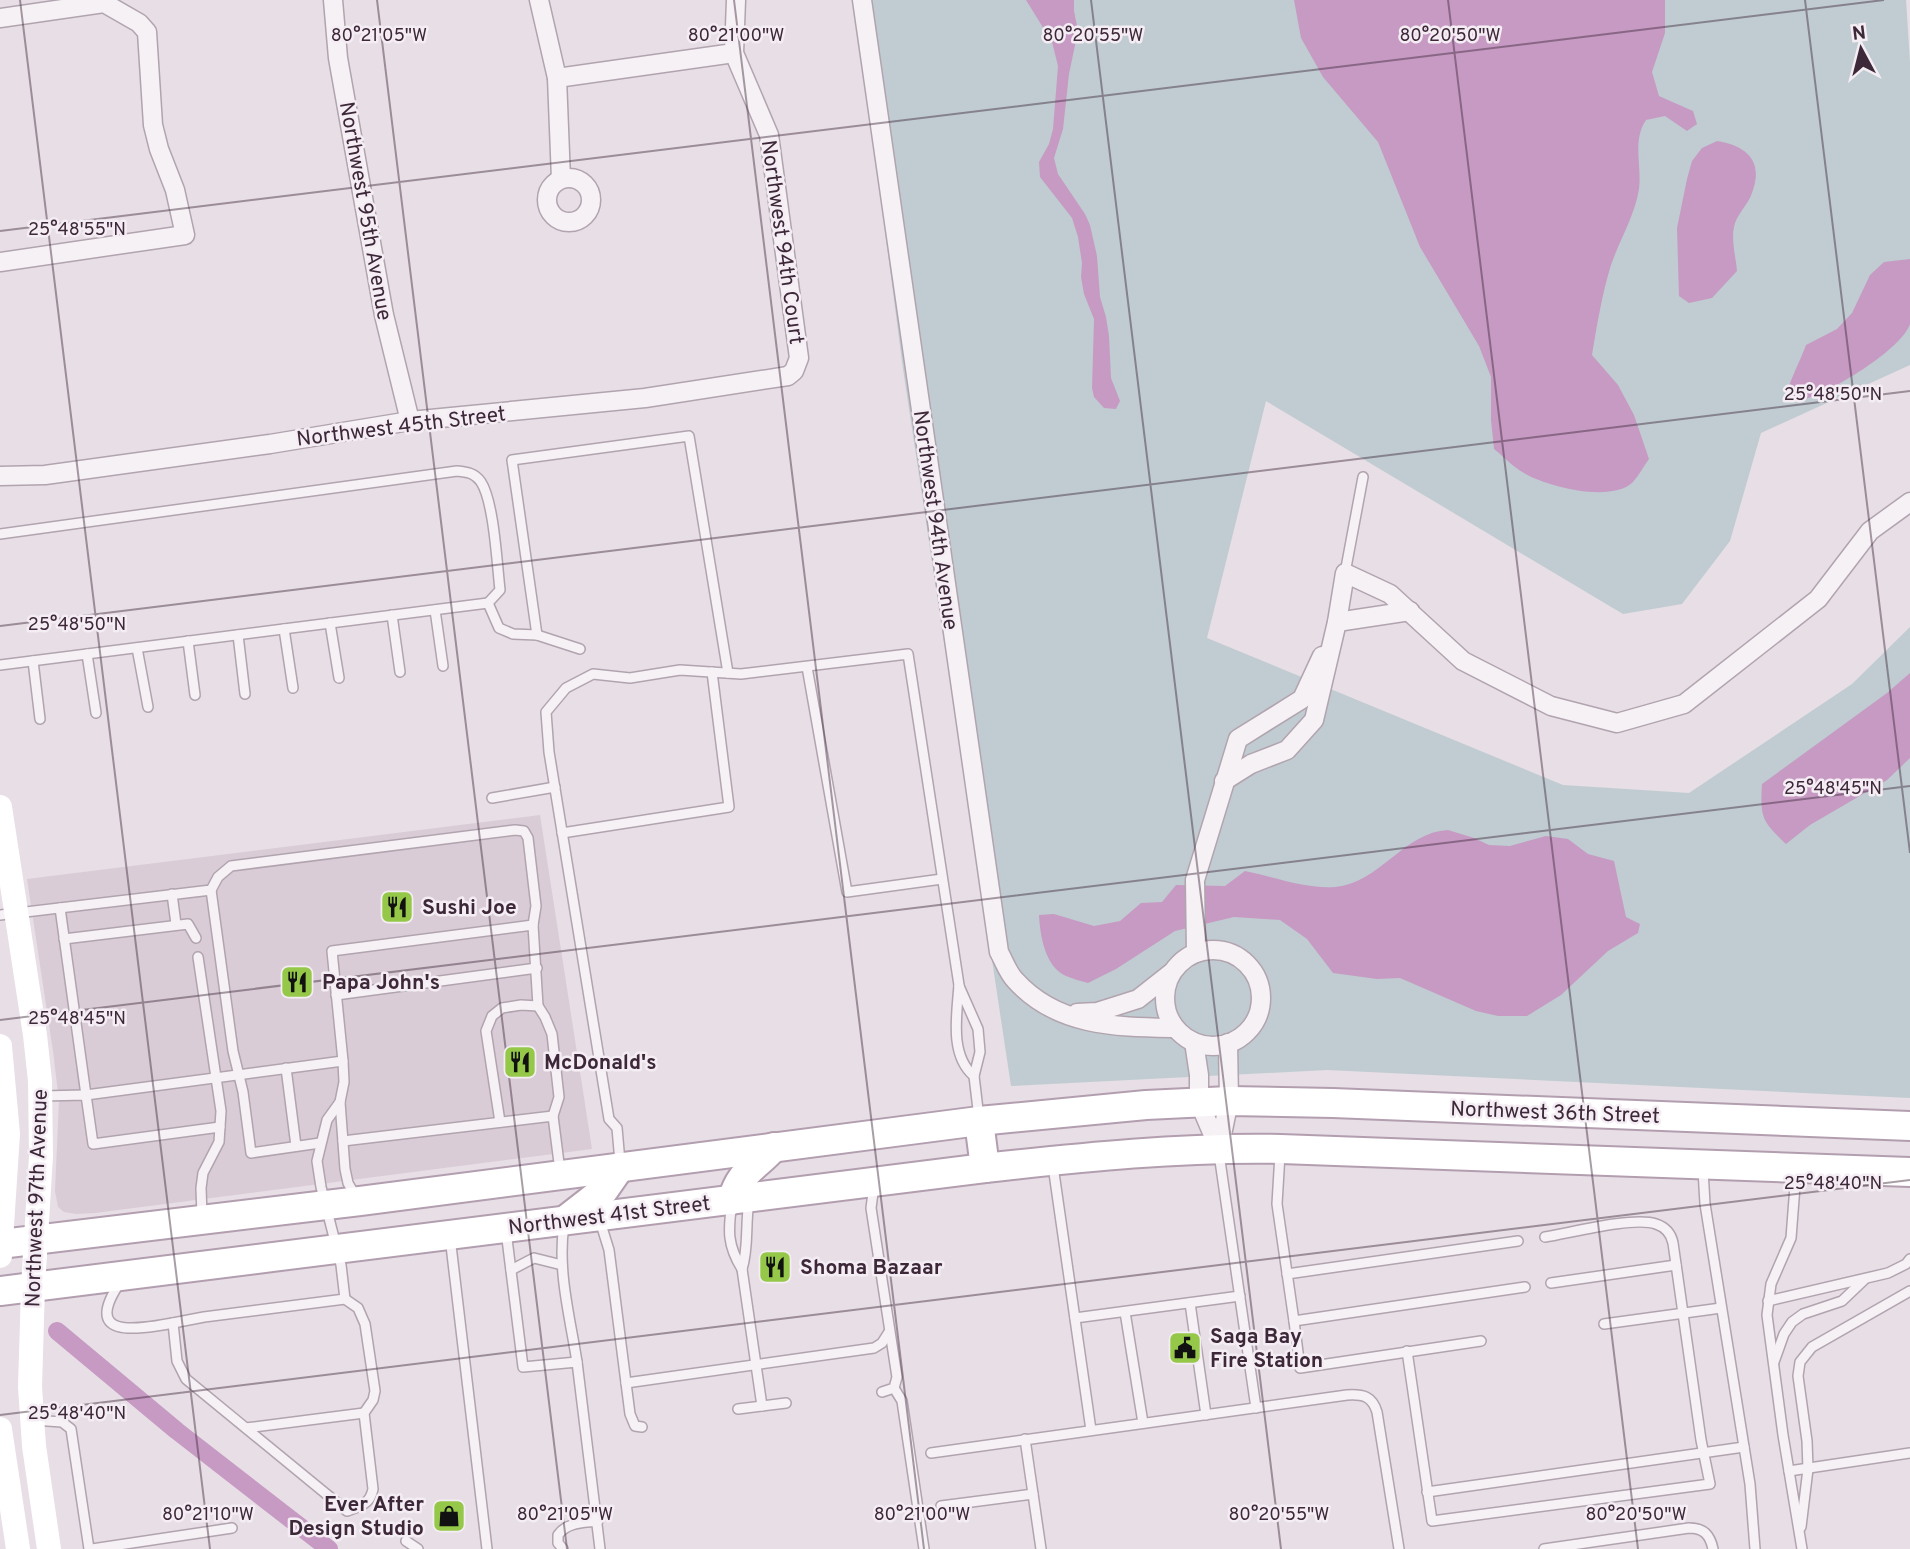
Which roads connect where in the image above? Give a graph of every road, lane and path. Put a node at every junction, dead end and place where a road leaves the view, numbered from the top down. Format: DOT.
graph roads {
  1 [pos="333,0"];
  2 [pos="539,0"];
  3 [pos="736,0"];
  4 [pos="862,0"];
  5 [pos="0,18"];
  6 [pos="734,53"];
  7 [pos="557,78"];
  8 [pos="561,179"];
  9 [pos="0,262"];
  10 [pos="797,365"];
  11 [pos="410,421"];
  12 [pos="0,476"];
  13 [pos="1363,477"];
  14 [pos="1910,502"];
  15 [pos="0,534"];
  16 [pos="1345,573"];
  17 [pos="488,603"];
  18 [pos="435,610"];
  19 [pos="1410,611"];
  20 [pos="392,615"];
  21 [pos="1337,622"];
  22 [pos="330,623"];
  23 [pos="284,629"];
  24 [pos="238,635"];
  25 [pos="537,635"];
  26 [pos="188,641"];
  27 [pos="138,648"];
  28 [pos="580,649"];
  29 [pos="87,654"];
  30 [pos="33,661"];
  31 [pos="0,665"];
  32 [pos="443,666"];
  33 [pos="807,667"];
  34 [pos="400,672"];
  35 [pos="712,673"];
  36 [pos="728,673"];
  37 [pos="339,678"];
  38 [pos="293,688"];
  39 [pos="245,694"];
  40 [pos="195,695"];
  41 [pos="148,707"];
  42 [pos="96,713"];
  43 [pos="40,719"];
  44 [pos="1224,781"];
  45 [pos="555,787"];
  46 [pos="492,798"];
  47 [pos="0,807"];
  48 [pos="562,833"];
  49 [pos="942,879"];
  50 [pos="211,890"];
  51 [pos="172,894"];
  52 [pos="60,908"];
  53 [pos="8,914"];
  54 [pos="176,924"];
  55 [pos="533,925"];
  56 [pos="195,938"];
  57 [pos="64,939"];
  58 [pos="1196,953"];
  59 [pos="198,957"];
  60 [pos="537,968"];
  61 [pos="1172,972"];
  62 [pos="959,985"];
  63 [pos="336,995"];
  64 [pos="538,1006"];
  65 [pos="1059,1014"];
  66 [pos="1175,1028"];
  67 [pos="1194,1042"];
  68 [pos="1228,1043"];
  69 [pos="0,1046"];
  70 [pos="344,1061"];
  71 [pos="286,1068"];
  72 [pos="2,1072"];
  73 [pos="239,1075"];
  74 [pos="974,1076"];
  75 [pos="217,1078"];
  76 [pos="86,1095"];
  77 [pos="41,1096"];
  78 [pos="1229,1101"];
  79 [pos="340,1102"];
  80 [pos="1199,1102"];
  81 [pos="553,1115"];
  82 [pos="1706,1118"];
  83 [pos="979,1121"];
  84 [pos="500,1122"];
  85 [pos="1910,1126"];
  86 [pos="220,1127"];
  87 [pos="342,1141"];
  88 [pos="320,1143"];
  89 [pos="296,1146"];
  90 [pos="774,1147"];
  91 [pos="1219,1149"];
  92 [pos="1281,1149"];
  93 [pos="1052,1161"];
  94 [pos="1703,1164"];
  95 [pos="620,1167"];
  96 [pos="985,1168"];
  97 [pos="1796,1168"];
  98 [pos="1910,1172"];
  99 [pos="560,1175"];
  100 [pos="876,1182"];
  101 [pos="502,1183"];
  102 [pos="741,1199"];
  103 [pos="360,1201"];
  104 [pos="325,1206"];
  105 [pos="664,1208"];
  106 [pos="597,1217"];
  107 [pos="203,1220"];
  108 [pos="564,1221"];
  109 [pos="505,1228"];
  110 [pos="449,1235"];
  111 [pos="1545,1237"];
  112 [pos="36,1240"];
  113 [pos="1518,1241"];
  114 [pos="0,1248"];
  115 [pos="337,1250"];
  116 [pos="1910,1259"];
  117 [pos="562,1265"];
  118 [pos="1676,1265"];
  119 [pos="742,1269"];
  120 [pos="511,1270"];
  121 [pos="1287,1274"];
  122 [pos="125,1276"];
  123 [pos="1865,1279"];
  124 [pos="1551,1283"];
  125 [pos="33,1287"];
  126 [pos="1525,1287"];
  127 [pos="0,1291"];
  128 [pos="1910,1292"];
  129 [pos="1240,1296"];
  130 [pos="345,1299"];
  131 [pos="1768,1301"];
  132 [pos="1190,1303"];
  133 [pos="1721,1308"];
  134 [pos="1125,1311"];
  135 [pos="1683,1313"];
  136 [pos="1075,1318"];
  137 [pos="1294,1321"];
  138 [pos="173,1323"];
  139 [pos="1604,1325"];
  140 [pos="890,1332"];
  141 [pos="1481,1341"];
  142 [pos="1407,1351"];
  143 [pos="577,1362"];
  144 [pos="1773,1364"];
  145 [pos="756,1365"];
  146 [pos="626,1383"];
  147 [pos="894,1388"];
  148 [pos="882,1392"];
  149 [pos="786,1402"];
  150 [pos="762,1406"];
  151 [pos="1256,1408"];
  152 [pos="738,1409"];
  153 [pos="364,1413"];
  154 [pos="1206,1415"];
  155 [pos="32,1420"];
  156 [pos="1143,1423"];
  157 [pos="642,1427"];
  158 [pos="0,1429"];
  159 [pos="246,1429"];
  160 [pos="1090,1430"];
  161 [pos="1025,1439"];
  162 [pos="1744,1447"];
  163 [pos="1704,1451"];
  164 [pos="931,1453"];
  165 [pos="1910,1453"];
  166 [pos="1808,1469"];
  167 [pos="1789,1471"];
  168 [pos="3,1474"];
  169 [pos="1427,1492"];
  170 [pos="1033,1494"];
  171 [pos="941,1506"];
  172 [pos="598,1521"];
  173 [pos="232,1528"];
  174 [pos="406,1541"];
  175 [pos="1801,1544"];
  176 [pos="18,1549"];
  177 [pos="49,1549"];
  178 [pos="90,1549"];
  179 [pos="418,1549"];
  180 [pos="486,1549"];
  181 [pos="563,1549"];
  182 [pos="600,1549"];
  183 [pos="924,1549"];
  184 [pos="1041,1549"];
  185 [pos="1399,1549"];
  186 [pos="1544,1549"];
  187 [pos="1713,1549"];
  188 [pos="1755,1549"];
  1 -- 11 [label="street, Northwest 95th Avenue"];
  2 -- 7 [label="street"];
  3 -- 6 [label="street, Northwest 94th Court"];
  4 -- 65 [label="street, Northwest 94th Avenue"];
  5 -- 9 [label="street"];
  6 -- 7 [label="street"];
  6 -- 10 [label="street, Northwest 94th Court"];
  7 -- 8 [label="street"];
  10 -- 11 [label="street, Northwest 45th Street"];
  11 -- 12 [label="street, Northwest 45th Street"];
  13 -- 16 [label="lane"];
  14 -- 19 [label="street"];
  15 -- 17 [label="lane"];
  16 -- 19 [label="street"];
  16 -- 21 [label="street"];
  17 -- 18 [label="lane"];
  17 -- 25 [label="lane"];
  18 -- 20 [label="lane"];
  18 -- 32 [label="lane"];
  19 -- 21 [label="street"];
  20 -- 22 [label="lane"];
  20 -- 34 [label="lane"];
  21 -- 44 [label="street"];
  21 -- 44 [label="street"];
  22 -- 23 [label="lane"];
  22 -- 37 [label="lane"];
  23 -- 24 [label="lane"];
  23 -- 38 [label="lane"];
  24 -- 26 [label="lane"];
  24 -- 39 [label="lane"];
  25 -- 28 [label="lane"];
  25 -- 36 [label="lane"];
  26 -- 27 [label="lane"];
  26 -- 40 [label="lane"];
  27 -- 29 [label="lane"];
  27 -- 41 [label="lane"];
  29 -- 30 [label="lane"];
  29 -- 42 [label="lane"];
  30 -- 31 [label="lane"];
  30 -- 43 [label="lane"];
  33 -- 36 [label="lane"];
  33 -- 49 [label="lane"];
  33 -- 49 [label="lane"];
  35 -- 36 [label="lane"];
  35 -- 45 [label="lane"];
  35 -- 48 [label="lane"];
  44 -- 58 [label="street"];
  45 -- 46 [label="lane"];
  45 -- 48 [label="lane"];
  47 -- 53 [label="street, Northwest 97th Avenue"];
  48 -- 95 [label="lane"];
  49 -- 62 [label="lane"];
  50 -- 51 [label="lane"];
  50 -- 55 [label="lane"];
  50 -- 73 [label="lane"];
  51 -- 52 [label="lane"];
  51 -- 54 [label="lane"];
  52 -- 53 [label="lane"];
  52 -- 57 [label="lane"];
  53 -- 77 [label="street, Northwest 97th Avenue"];
  54 -- 56 [label="lane"];
  54 -- 57 [label="lane"];
  55 -- 60 [label="lane"];
  55 -- 63 [label="lane"];
  57 -- 76 [label="lane"];
  58 -- 61 [label="street"];
  58 -- 68 [label="street"];
  59 -- 75 [label="lane"];
  60 -- 63 [label="lane"];
  60 -- 64 [label="lane"];
  61 -- 65 [label="street"];
  61 -- 66 [label="street"];
  62 -- 74 [label="lane"];
  62 -- 74 [label="lane"];
  63 -- 70 [label="lane"];
  64 -- 81 [label="lane"];
  64 -- 84 [label="lane"];
  65 -- 66 [label="street, Northwest 94th Avenue"];
  66 -- 67 [label="street"];
  67 -- 68 [label="street"];
  67 -- 80 [label="street"];
  68 -- 78 [label="street"];
  69 -- 72 [label="street, Northwest 97th Avenue"];
  70 -- 71 [label="lane"];
  70 -- 79 [label="lane"];
  71 -- 73 [label="lane"];
  71 -- 89 [label="lane"];
  72 -- 114 [label="street, Northwest 97th Avenue"];
  73 -- 75 [label="lane"];
  73 -- 89 [label="lane"];
  74 -- 83 [label="lane"];
  75 -- 76 [label="lane"];
  75 -- 86 [label="lane"];
  76 -- 77 [label="lane"];
  76 -- 86 [label="lane"];
  77 -- 112 [label="street, Northwest 97th Avenue"];
  78 -- 80 [label="main road, Northwest 36th Street"];
  78 -- 82 [label="main road, Northwest 36th Street"];
  78 -- 91 [label="street"];
  79 -- 87 [label="lane"];
  79 -- 88 [label="lane"];
  80 -- 83 [label="main road"];
  80 -- 91 [label="street"];
  81 -- 84 [label="lane"];
  81 -- 99 [label="lane"];
  82 -- 85 [label="main road, Northwest 36th Street"];
  82 -- 94 [label="main road"];
  83 -- 90 [label="main road"];
  83 -- 96 [label="main road"];
  84 -- 87 [label="lane"];
  86 -- 107 [label="lane"];
  87 -- 103 [label="lane"];
  88 -- 89 [label="lane"];
  88 -- 104 [label="lane"];
  90 -- 95 [label="main road"];
  90 -- 102 [label="main road"];
  91 -- 92 [label="main road"];
  91 -- 93 [label="main road, Northwest 41st Street"];
  91 -- 129 [label="lane"];
  92 -- 94 [label="main road"];
  92 -- 121 [label="lane"];
  93 -- 96 [label="main road, Northwest 41st Street"];
  93 -- 136 [label="lane"];
  94 -- 97 [label="main road"];
  94 -- 133 [label="lane"];
  95 -- 99 [label="main road"];
  95 -- 105 [label="main road"];
  95 -- 108 [label="main road"];
  96 -- 100 [label="main road, Northwest 41st Street"];
  97 -- 98 [label="main road"];
  97 -- 131 [label="lane"];
  99 -- 101 [label="main road"];
  100 -- 102 [label="main road, Northwest 41st Street"];
  100 -- 140 [label="lane"];
  101 -- 103 [label="main road"];
  101 -- 109 [label="main road"];
  102 -- 105 [label="main road, Northwest 41st Street"];
  102 -- 119 [label="lane"];
  102 -- 119 [label="lane"];
  103 -- 104 [label="main road"];
  104 -- 107 [label="main road"];
  104 -- 115 [label="lane"];
  105 -- 106 [label="main road, Northwest 41st Street"];
  106 -- 108 [label="main road, Northwest 41st Street"];
  106 -- 146 [label="lane"];
  107 -- 112 [label="main road"];
  108 -- 109 [label="main road, Northwest 41st Street"];
  108 -- 117 [label="lane"];
  109 -- 110 [label="main road, Northwest 41st Street"];
  109 -- 120 [label="lane"];
  110 -- 115 [label="main road, Northwest 41st Street"];
  110 -- 180 [label="lane"];
  111 -- 118 [label="lane"];
  112 -- 114 [label="main road"];
  112 -- 125 [label="street, Northwest 97th Avenue"];
  113 -- 121 [label="lane"];
  115 -- 122 [label="main road, Northwest 41st Street"];
  115 -- 130 [label="lane"];
  116 -- 123 [label="lane"];
  117 -- 120 [label="lane"];
  117 -- 143 [label="lane"];
  118 -- 124 [label="lane"];
  118 -- 135 [label="lane"];
  119 -- 145 [label="lane"];
  120 -- 143 [label="lane"];
  121 -- 137 [label="lane"];
  122 -- 125 [label="main road, Northwest 41st Street"];
  122 -- 138 [label="lane"];
  123 -- 131 [label="lane"];
  123 -- 144 [label="lane"];
  125 -- 127 [label="main road, Northwest 41st Street"];
  125 -- 155 [label="street, Northwest 97th Avenue"];
  126 -- 137 [label="lane"];
  128 -- 166 [label="lane"];
  129 -- 132 [label="lane"];
  129 -- 151 [label="lane"];
  130 -- 138 [label="lane"];
  130 -- 153 [label="lane"];
  131 -- 144 [label="lane"];
  132 -- 134 [label="lane"];
  132 -- 154 [label="lane"];
  133 -- 135 [label="lane"];
  133 -- 162 [label="lane"];
  134 -- 136 [label="lane"];
  134 -- 156 [label="lane"];
  135 -- 139 [label="lane"];
  135 -- 163 [label="lane"];
  136 -- 160 [label="lane"];
  137 -- 142 [label="lane"];
  138 -- 159 [label="lane"];
  140 -- 145 [label="lane"];
  140 -- 147 [label="lane"];
  141 -- 142 [label="lane"];
  142 -- 169 [label="lane"];
  143 -- 172 [label="lane"];
  144 -- 167 [label="lane"];
  145 -- 146 [label="lane"];
  145 -- 150 [label="lane"];
  146 -- 157 [label="lane"];
  147 -- 148 [label="lane"];
  147 -- 183 [label="lane"];
  149 -- 150 [label="lane"];
  150 -- 152 [label="lane"];
  151 -- 154 [label="lane"];
  151 -- 185 [label="lane"];
  153 -- 159 [label="lane"];
  153 -- 159 [label="lane"];
  154 -- 156 [label="lane"];
  155 -- 177 [label="street, Northwest 97th Avenue"];
  155 -- 178 [label="lane"];
  156 -- 160 [label="lane"];
  158 -- 168 [label="street"];
  160 -- 161 [label="lane"];
  161 -- 164 [label="lane"];
  161 -- 170 [label="lane"];
  162 -- 163 [label="lane"];
  162 -- 188 [label="lane"];
  163 -- 169 [label="lane"];
  163 -- 169 [label="lane"];
  165 -- 166 [label="lane"];
  166 -- 167 [label="lane"];
  166 -- 175 [label="lane"];
  167 -- 175 [label="lane"];
  168 -- 176 [label="street"];
  170 -- 171 [label="lane"];
  170 -- 184 [label="lane"];
  172 -- 181 [label="lane"];
  172 -- 182 [label="lane"];
  173 -- 178 [label="lane"];
  174 -- 179 [label="lane"];
  186 -- 187 [label="lane"];
}
